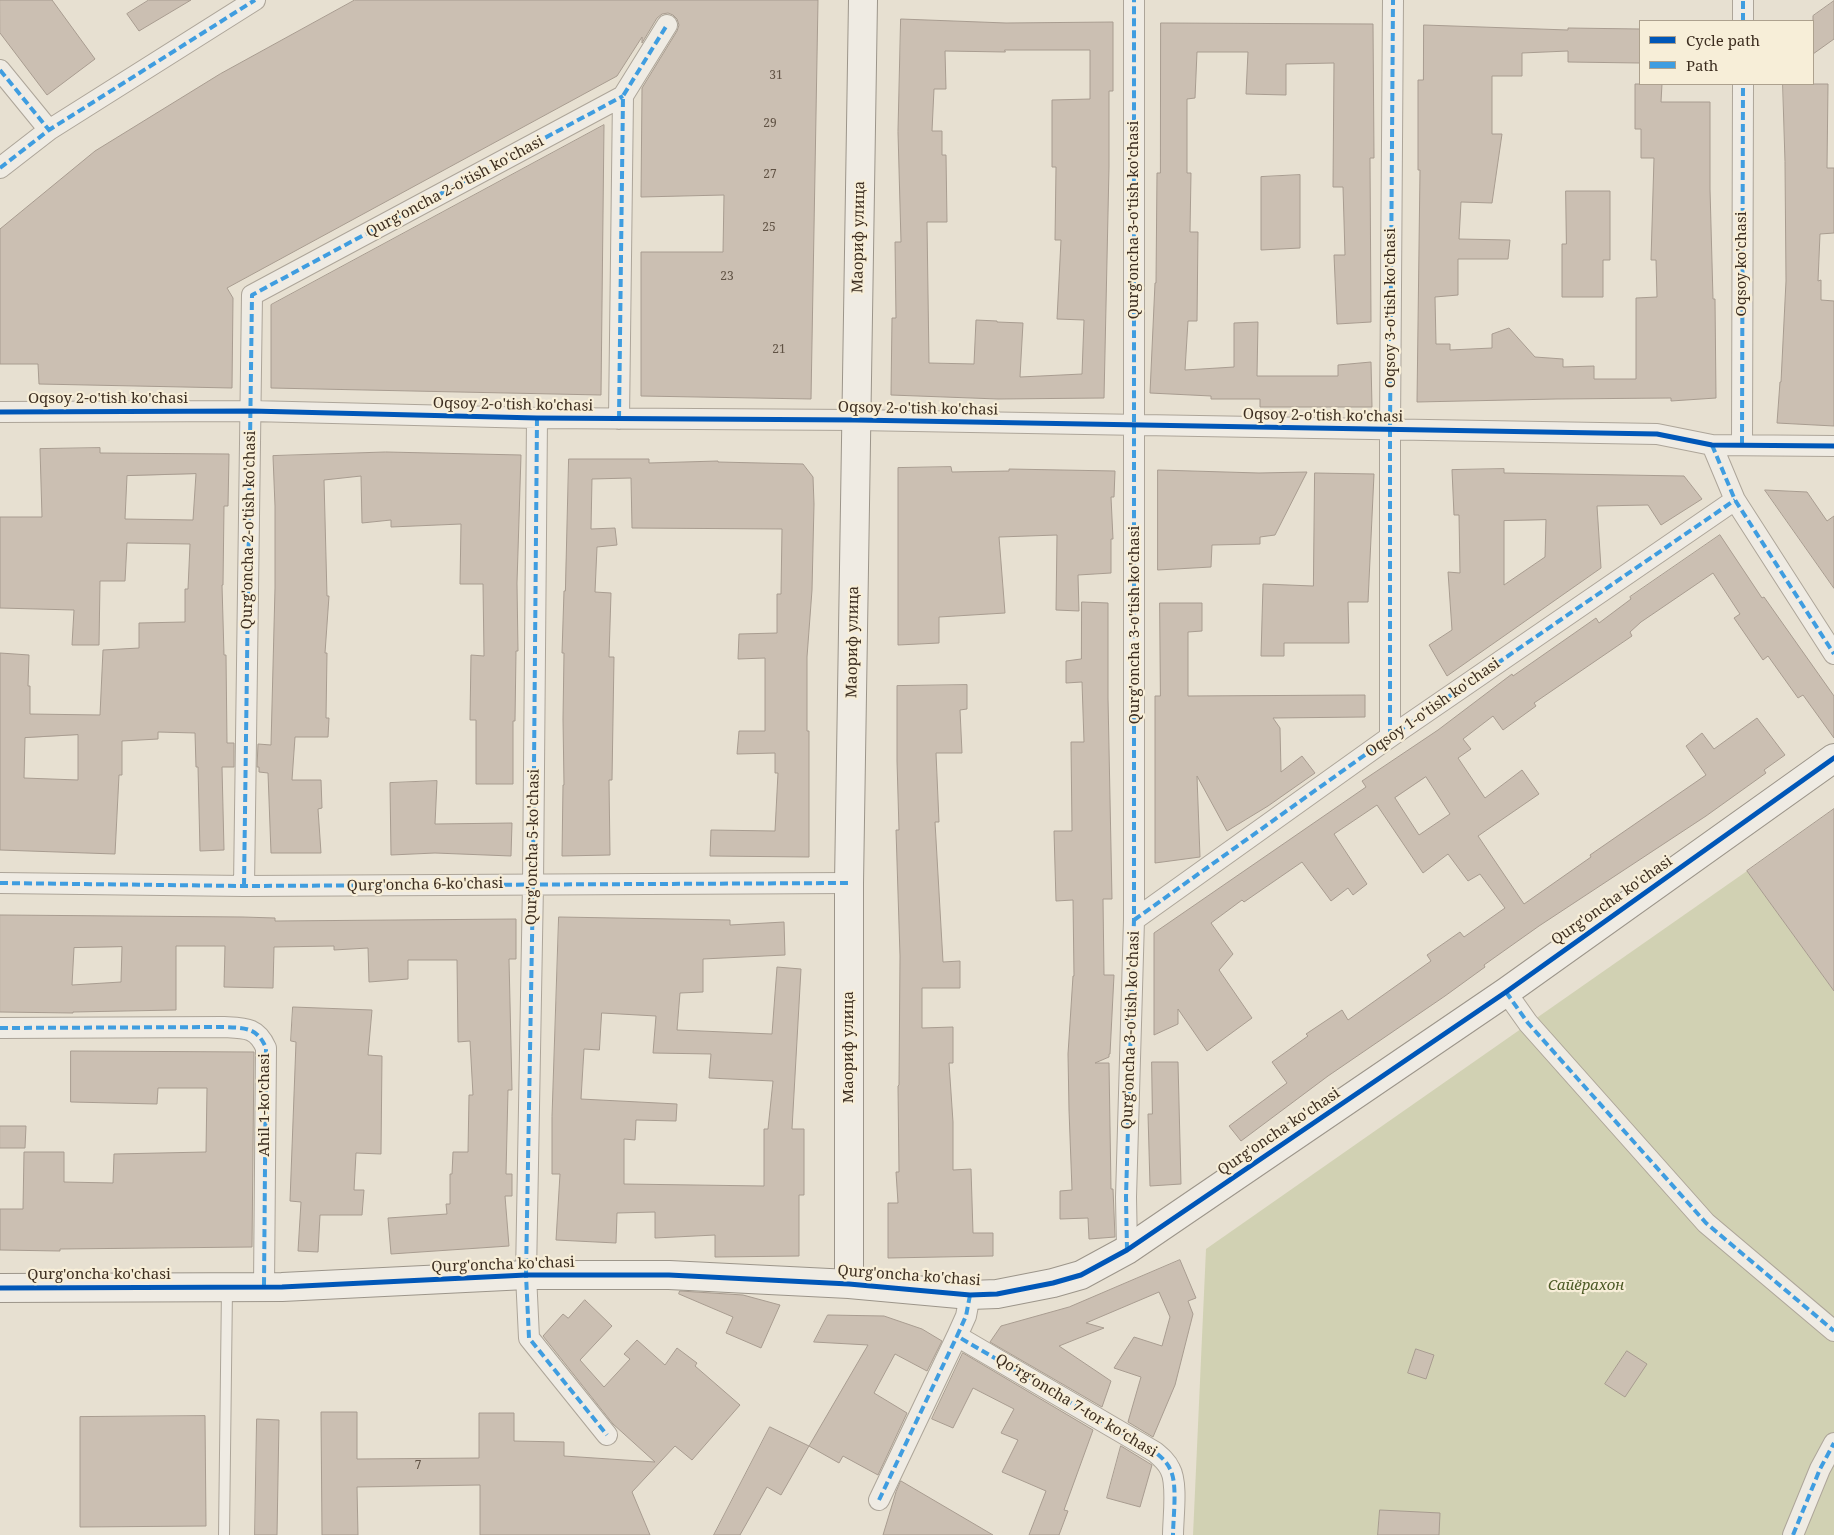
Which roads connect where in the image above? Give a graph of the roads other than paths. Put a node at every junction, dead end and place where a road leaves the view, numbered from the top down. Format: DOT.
graph roads {
  1 [pos="255,0"];
  2 [pos="864,0"];
  3 [pos="1134,0"];
  4 [pos="1393,0"];
  5 [pos="1743,0"];
  6 [pos="1743,20"];
  7 [pos="667,25"];
  8 [pos="0,70"];
  9 [pos="1743,85"];
  10 [pos="623,96"];
  11 [pos="49,130"];
  12 [pos="0,168"];
  13 [pos="251,411"];
  14 [pos="0,412"];
  15 [pos="537,418"];
  16 [pos="620,419"];
  17 [pos="856,420"];
  18 [pos="1134,425"];
  19 [pos="1390,430"];
  20 [pos="1742,444"];
  21 [pos="1712,445"];
  22 [pos="1834,446"];
  23 [pos="1735,500"];
  24 [pos="1834,654"];
  25 [pos="1390,737"];
  26 [pos="1834,758"];
  27 [pos="0,883"];
  28 [pos="849,883"];
  29 [pos="533,884"];
  30 [pos="244,886"];
  31 [pos="1134,920"];
  32 [pos="1506,992"];
  33 [pos="0,1028"];
  34 [pos="1128,1250"];
  35 [pos="526,1275"];
  36 [pos="848,1284"];
  37 [pos="227,1287"];
  38 [pos="264,1287"];
  39 [pos="0,1288"];
  40 [pos="970,1295"];
  41 [pos="1834,1331"];
  42 [pos="957,1336"];
  43 [pos="607,1435"];
  44 [pos="1834,1443"];
  45 [pos="879,1500"];
  46 [pos="224,1535"];
  47 [pos="1173,1535"];
  48 [pos="1793,1535"];
  1 -- 11 [label="street"];
  2 -- 17 [label="street, Маориф улица"];
  3 -- 18 [label="street, Qurg'oncha 3-o'tish ko'chasi"];
  4 -- 19 [label="street, Oqsoy 3-o'tish ko'chasi"];
  5 -- 6 [label="street"];
  7 -- 10 [label="street"];
  8 -- 11 [label="street"];
  9 -- 20 [label="street, Oqsoy ko'chasi"];
  10 -- 13 [label="street, Qurg'oncha 2-o'tish ko'chasi"];
  10 -- 16 [label="street"];
  11 -- 12 [label="street"];
  13 -- 14 [label="street, Oqsoy 2-o'tish ko'chasi"];
  13 -- 15 [label="street, Oqsoy 2-o'tish ko'chasi"];
  13 -- 30 [label="street, Qurg'oncha 2-o'tish ko'chasi"];
  15 -- 16 [label="street, Oqsoy 2-o'tish ko'chasi"];
  15 -- 29 [label="street, Qurg'oncha 5-ko'chasi"];
  16 -- 17 [label="street, Oqsoy 2-o'tish ko'chasi"];
  17 -- 18 [label="street, Oqsoy 2-o'tish ko'chasi"];
  17 -- 28 [label="street, Маориф улица"];
  18 -- 19 [label="street, Oqsoy 2-o'tish ko'chasi"];
  18 -- 31 [label="street, Qurg'oncha 3-o'tish ko'chasi"];
  19 -- 21 [label="street, Oqsoy 2-o'tish ko'chasi"];
  19 -- 25 [label="street, Oqsoy 3-o'tish ko'chasi"];
  20 -- 21 [label="street, Oqsoy 2-o'tish ko'chasi"];
  20 -- 22 [label="street, Oqsoy 2-o'tish ko'chasi"];
  21 -- 23 [label="street"];
  23 -- 24 [label="street"];
  23 -- 25 [label="street, Oqsoy 1-o'tish ko'chasi"];
  25 -- 31 [label="street, Oqsoy 1-o'tish ko'chasi"];
  26 -- 32 [label="street, Qurg'oncha ko'chasi"];
  27 -- 30 [label="street, Qurg'oncha 6-ko'chasi"];
  28 -- 29 [label="street, Qurg'oncha 6-ko'chasi"];
  28 -- 36 [label="street, Маориф улица"];
  29 -- 30 [label="street, Qurg'oncha 6-ko'chasi"];
  29 -- 35 [label="street, Qurg'oncha 5-ko'chasi"];
  31 -- 34 [label="street, Qurg'oncha 3-o'tish ko'chasi"];
  32 -- 34 [label="street, Qurg'oncha ko'chasi"];
  32 -- 41 [label="street"];
  33 -- 38 [label="street, Ahil 1-ko'chasi"];
  34 -- 40 [label="street, Qurg'oncha ko'chasi"];
  35 -- 36 [label="street, Qurg'oncha ko'chasi"];
  35 -- 38 [label="street, Qurg'oncha ko'chasi"];
  35 -- 43 [label="street, Qurg'oncha 5-ko'chasi"];
  36 -- 40 [label="street, Qurg'oncha ko'chasi"];
  37 -- 38 [label="street, Qurg'oncha ko'chasi"];
  37 -- 39 [label="street, Qurg'oncha ko'chasi"];
  37 -- 46 [label="lane"];
  40 -- 42 [label="street"];
  42 -- 45 [label="street"];
  42 -- 47 [label="street, Qoʻrgʻoncha 7-tor koʻchasi"];
  44 -- 48 [label="street"];
}
